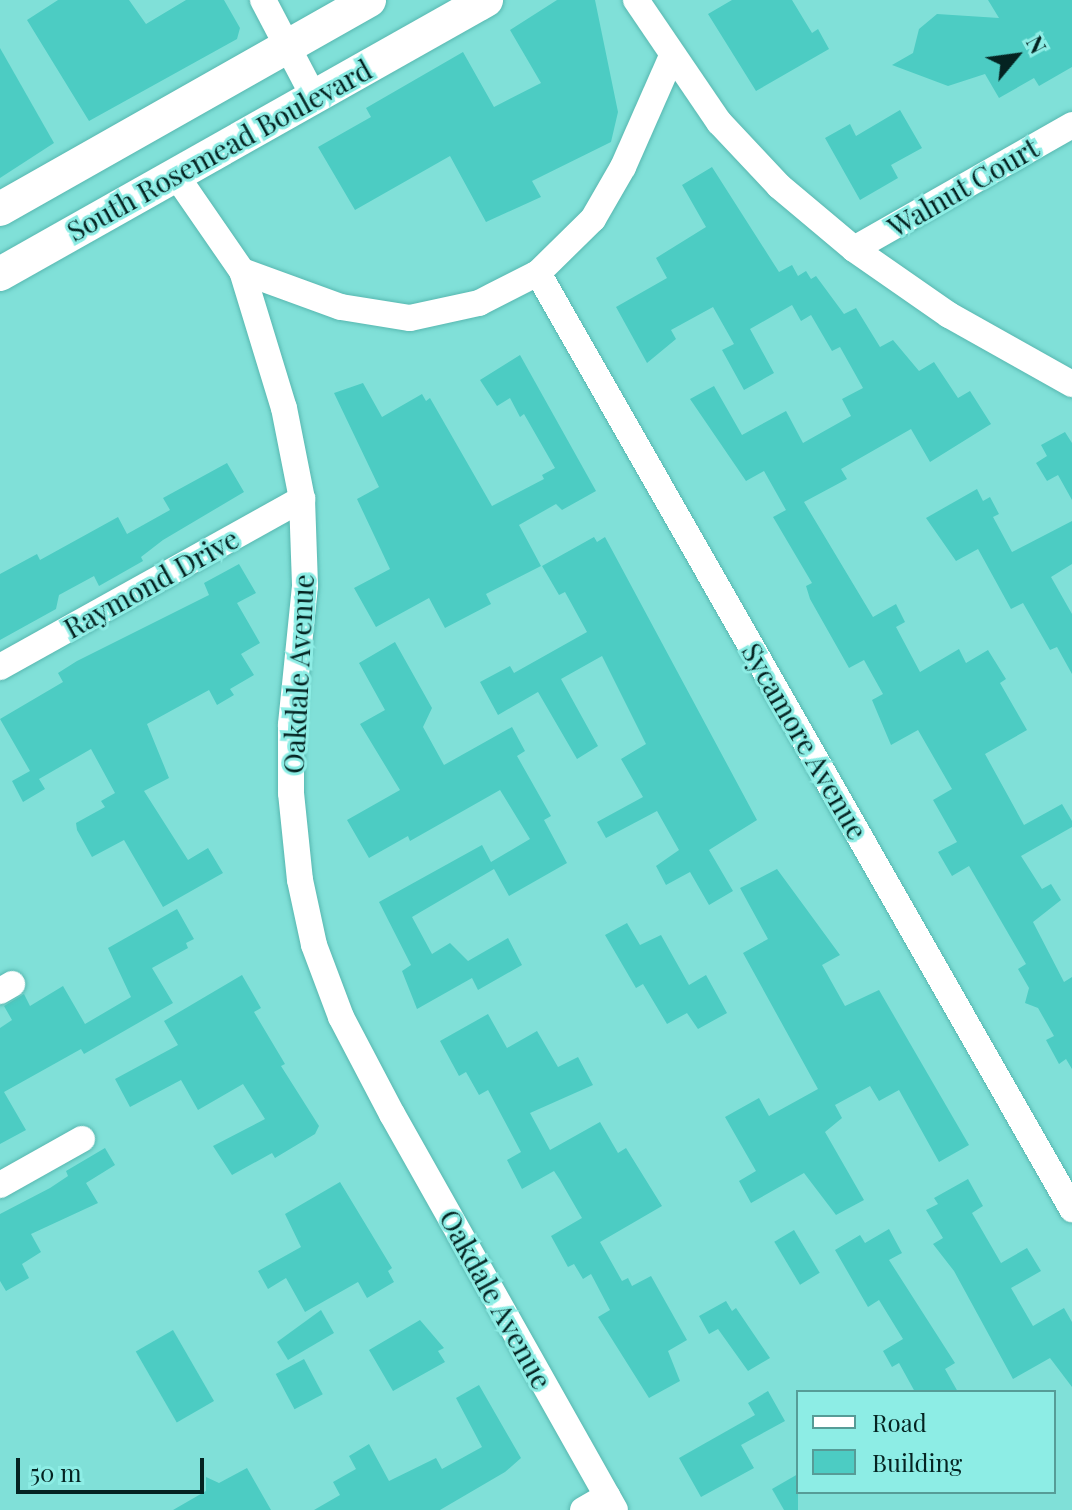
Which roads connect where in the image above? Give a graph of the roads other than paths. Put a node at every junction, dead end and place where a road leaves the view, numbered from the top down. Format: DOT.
graph roads {
  1 [pos="263,0"];
  2 [pos="369,0"];
  3 [pos="486,0"];
  4 [pos="639,3"];
  5 [pos="444,16"];
  6 [pos="287,47"];
  7 [pos="671,58"];
  8 [pos="314,97"];
  9 [pos="1072,125"];
  10 [pos="175,174"];
  11 [pos="0,209"];
  12 [pos="854,249"];
  13 [pos="242,271"];
  14 [pos="538,273"];
  15 [pos="0,274"];
  16 [pos="1072,384"];
  17 [pos="302,499"];
  18 [pos="0,667"];
  19 [pos="82,1139"];
  20 [pos="0,1185"];
  21 [pos="1072,1209"];
  22 [pos="611,1503"];
  23 [pos="583,1510"];
  1 -- 6 [label="street"];
  2 -- 6 [label="main road, South Rosemead Boulevard"];
  3 -- 5 [label="main road, South Rosemead Boulevard"];
  4 -- 7 [label="street"];
  5 -- 8 [label="main road, South Rosemead Boulevard"];
  6 -- 8 [label="street"];
  6 -- 11 [label="main road, South Rosemead Boulevard"];
  7 -- 12 [label="street"];
  7 -- 14 [label="street"];
  8 -- 10 [label="main road, South Rosemead Boulevard"];
  9 -- 12 [label="street, Walnut Court"];
  10 -- 13 [label="street, Oakdale Avenue"];
  10 -- 15 [label="main road, South Rosemead Boulevard"];
  12 -- 16 [label="street"];
  13 -- 14 [label="street"];
  13 -- 17 [label="street, Oakdale Avenue"];
  14 -- 21 [label="street, Sycamore Avenue"];
  17 -- 18 [label="street, Raymond Drive"];
  17 -- 22 [label="street, Oakdale Avenue"];
  19 -- 20 [label="street"];
  22 -- 23 [label="street"];
}
